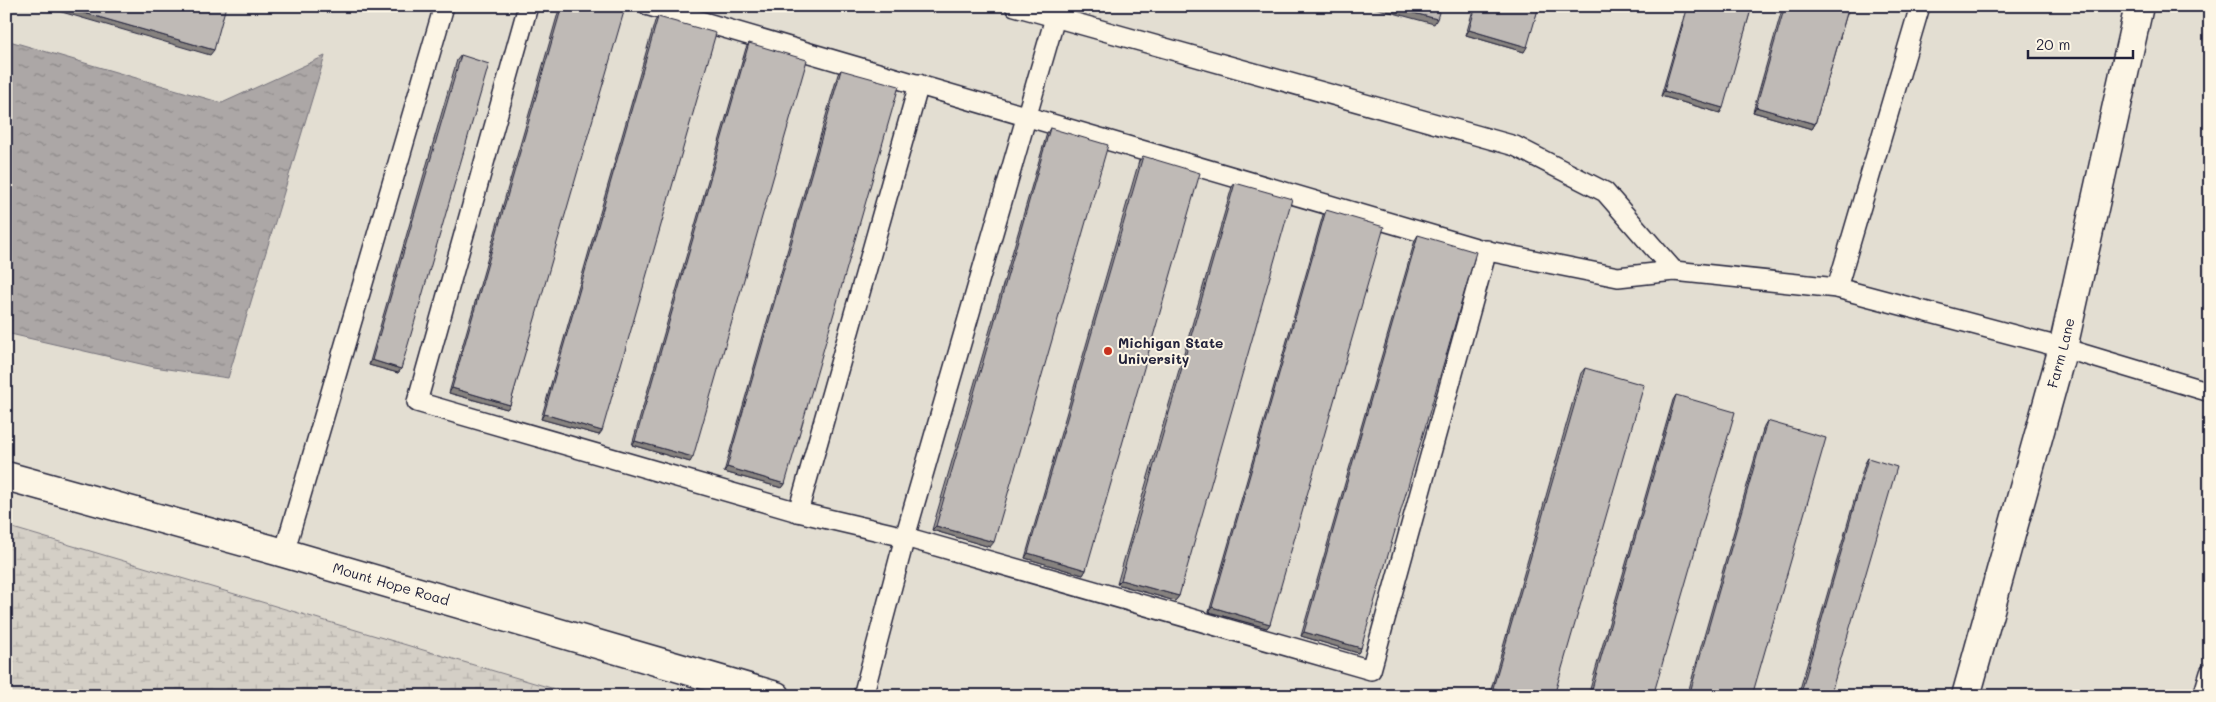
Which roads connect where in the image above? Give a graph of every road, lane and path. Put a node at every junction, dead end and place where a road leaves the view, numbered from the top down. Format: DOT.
graph roads {
  1 [pos="444,6"];
  2 [pos="528,6"];
  3 [pos="649,6"];
  4 [pos="1015,6"];
  5 [pos="1920,6"];
  6 [pos="2139,6"];
  7 [pos="1055,18"];
  8 [pos="920,84"];
  9 [pos="1026,115"];
  10 [pos="1487,250"];
  11 [pos="1674,271"];
  12 [pos="1837,288"];
  13 [pos="2063,348"];
  14 [pos="2210,392"];
  15 [pos="6,476"];
  16 [pos="798,512"];
  17 [pos="906,537"];
  18 [pos="284,553"];
  19 [pos="2210,672"];
  20 [pos="776,696"];
  21 [pos="863,696"];
  22 [pos="1966,696"];
  23 [pos="2204,696"];
  1 -- 18 [label="lane"];
  2 -- 16 [label="lane"];
  3 -- 8 [label="lane"];
  4 -- 7 [label="lane"];
  5 -- 12 [label="lane"];
  6 -- 13 [label="street, Farm Lane"];
  7 -- 9 [label="lane"];
  7 -- 11 [label="lane"];
  8 -- 9 [label="lane"];
  8 -- 16 [label="lane"];
  9 -- 10 [label="lane"];
  9 -- 17 [label="lane"];
  10 -- 11 [label="lane"];
  10 -- 17 [label="lane"];
  11 -- 12 [label="lane"];
  12 -- 13 [label="lane"];
  13 -- 14 [label="lane"];
  13 -- 22 [label="street, Farm Lane"];
  15 -- 18 [label="street, Mount Hope Road"];
  16 -- 17 [label="lane"];
  17 -- 21 [label="lane"];
  18 -- 20 [label="street, Mount Hope Road"];
  19 -- 23 [label="lane"];
}
